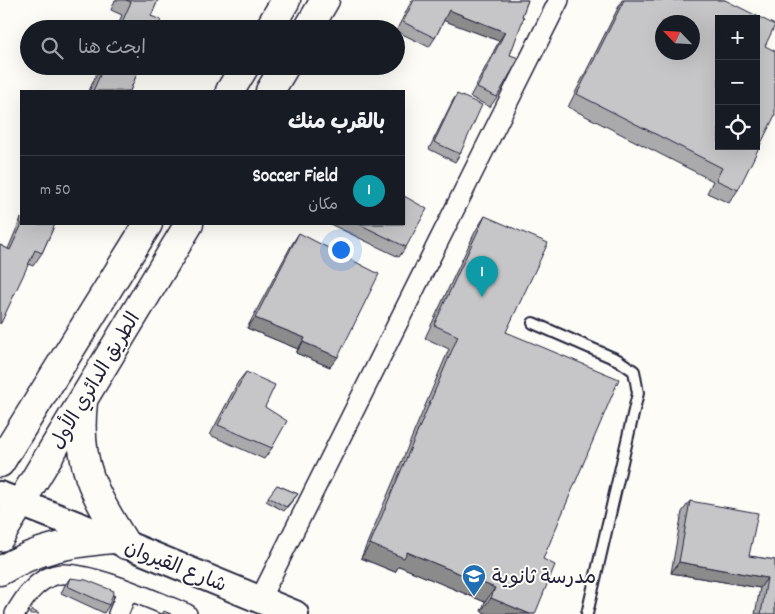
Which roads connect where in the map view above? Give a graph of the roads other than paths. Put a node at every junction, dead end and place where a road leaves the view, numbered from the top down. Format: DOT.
graph roads {
  1 [pos="286,0"];
  2 [pos="325,0"];
  3 [pos="559,0"];
  4 [pos="274,20"];
  5 [pos="313,20"];
  6 [pos="240,75"];
  7 [pos="280,75"];
  8 [pos="231,90"];
  9 [pos="271,90"];
  10 [pos="147,225"];
  11 [pos="188,225"];
  12 [pos="532,323"];
  13 [pos="41,397"];
  14 [pos="84,397"];
  15 [pos="0,426"];
  16 [pos="0,463"];
  17 [pos="10,500"];
  18 [pos="0,537"];
  19 [pos="119,542"];
  20 [pos="0,571"];
  21 [pos="128,590"];
  22 [pos="260,599"];
  23 [pos="15,614"];
  24 [pos="118,614"];
  25 [pos="187,614"];
  26 [pos="295,614"];
  27 [pos="587,614"];
  1 -- 4 [label="main road"];
  2 -- 5 [label="main road"];
  3 -- 22 [label="street"];
  6 -- 8 [label="main road"];
  7 -- 9 [label="main road"];
  10 -- 13 [label="main road, الطريق الدائري الأول"];
  11 -- 14 [label="main road, الطريق الدائري الأول"];
  12 -- 27 [label="lane"];
  13 -- 15 [label="main road"];
  13 -- 16 [label="main road, الطريق الدائري الأول"];
  14 -- 17 [label="main road, الطريق الدائري الأول"];
  14 -- 19 [label="main road"];
  17 -- 18 [label="main road, الطريق الدائري الأول"];
  17 -- 19 [label="main road, شارع القيروان"];
  19 -- 20 [label="main road"];
  19 -- 22 [label="main road, شارع القيروان"];
  21 -- 23 [label="street"];
  21 -- 24 [label="street"];
  21 -- 25 [label="street"];
  22 -- 26 [label="main road, شارع القيروان"];
}
